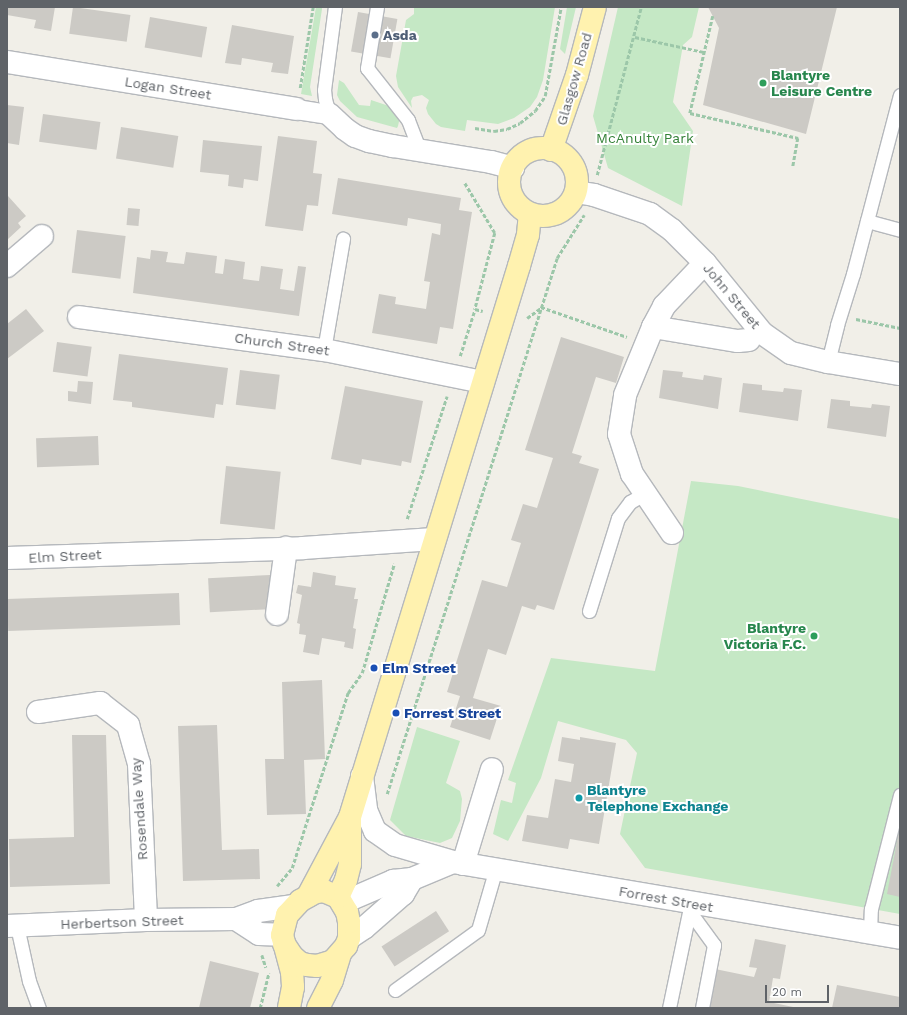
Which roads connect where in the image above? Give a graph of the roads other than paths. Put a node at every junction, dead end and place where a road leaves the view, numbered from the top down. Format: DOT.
graph roads {
  1 [pos="336,7"];
  2 [pos="377,7"];
  3 [pos="595,7"];
  4 [pos="7,62"];
  5 [pos="900,95"];
  6 [pos="296,109"];
  7 [pos="329,114"];
  8 [pos="551,150"];
  9 [pos="420,151"];
  10 [pos="513,168"];
  11 [pos="585,193"];
  12 [pos="530,214"];
  13 [pos="867,221"];
  14 [pos="900,230"];
  15 [pos="42,236"];
  16 [pos="343,239"];
  17 [pos="705,263"];
  18 [pos="7,266"];
  19 [pos="79,317"];
  20 [pos="650,335"];
  21 [pos="749,340"];
  22 [pos="324,350"];
  23 [pos="828,362"];
  24 [pos="900,374"];
  25 [pos="483,382"];
  26 [pos="644,494"];
  27 [pos="672,533"];
  28 [pos="434,538"];
  29 [pos="286,548"];
  30 [pos="7,558"];
  31 [pos="589,611"];
  32 [pos="277,614"];
  33 [pos="38,712"];
  34 [pos="492,769"];
  35 [pos="362,774"];
  36 [pos="900,795"];
  37 [pos="350,817"];
  38 [pos="458,863"];
  39 [pos="496,868"];
  40 [pos="412,879"];
  41 [pos="340,900"];
  42 [pos="301,901"];
  43 [pos="691,908"];
  44 [pos="236,919"];
  45 [pos="146,920"];
  46 [pos="12,926"];
  47 [pos="870,933"];
  48 [pos="900,938"];
  49 [pos="283,940"];
  50 [pos="345,946"];
  51 [pos="395,990"];
  52 [pos="39,1008"];
  53 [pos="289,1008"];
  54 [pos="318,1008"];
  55 [pos="669,1008"];
  56 [pos="702,1008"];
  1 -- 7 [label="lane"];
  2 -- 9 [label="lane"];
  3 -- 8 [label="main road, Glasgow Road"];
  4 -- 6 [label="street, Logan Street"];
  5 -- 13 [label="lane"];
  6 -- 7 [label="street, Logan Street"];
  7 -- 9 [label="street"];
  8 -- 10 [label="main road"];
  8 -- 11 [label="main road"];
  9 -- 10 [label="street"];
  10 -- 12 [label="main road"];
  11 -- 12 [label="main road"];
  11 -- 17 [label="street, John Street"];
  12 -- 25 [label="main road"];
  13 -- 14 [label="lane"];
  13 -- 23 [label="lane"];
  15 -- 18 [label="street"];
  16 -- 22 [label="lane"];
  17 -- 20 [label="street"];
  17 -- 23 [label="street, John Street"];
  19 -- 22 [label="street, Church Street"];
  20 -- 21 [label="street"];
  20 -- 26 [label="street"];
  22 -- 25 [label="street, Church Street"];
  23 -- 24 [label="street, John Street"];
  25 -- 28 [label="main road"];
  26 -- 27 [label="street"];
  26 -- 31 [label="lane"];
  28 -- 29 [label="street, Elm Street"];
  28 -- 35 [label="main road"];
  29 -- 30 [label="street, Elm Street"];
  29 -- 32 [label="street"];
  33 -- 45 [label="street, Rosendale Way"];
  34 -- 38 [label="street"];
  35 -- 37 [label="main road"];
  35 -- 38 [label="street"];
  36 -- 47 [label="lane"];
  37 -- 41 [label="main road"];
  37 -- 42 [label="main road"];
  38 -- 39 [label="street, Forrest Street"];
  38 -- 40 [label="street, Forrest Street"];
  39 -- 43 [label="street, Forrest Street"];
  39 -- 51 [label="lane"];
  40 -- 41 [label="street, Forrest Street"];
  40 -- 50 [label="street"];
  41 -- 42 [label="main road"];
  41 -- 50 [label="main road"];
  42 -- 44 [label="street, Herbertson Street"];
  42 -- 49 [label="main road"];
  43 -- 47 [label="street, Forrest Street"];
  43 -- 55 [label="lane"];
  43 -- 56 [label="lane, Forrest Street"];
  44 -- 45 [label="street, Herbertson Street"];
  44 -- 49 [label="street"];
  45 -- 46 [label="street, Herbertson Street"];
  46 -- 52 [label="lane"];
  47 -- 48 [label="street, Forrest Street"];
  49 -- 50 [label="main road"];
  49 -- 53 [label="main road"];
  50 -- 54 [label="main road"];
}
